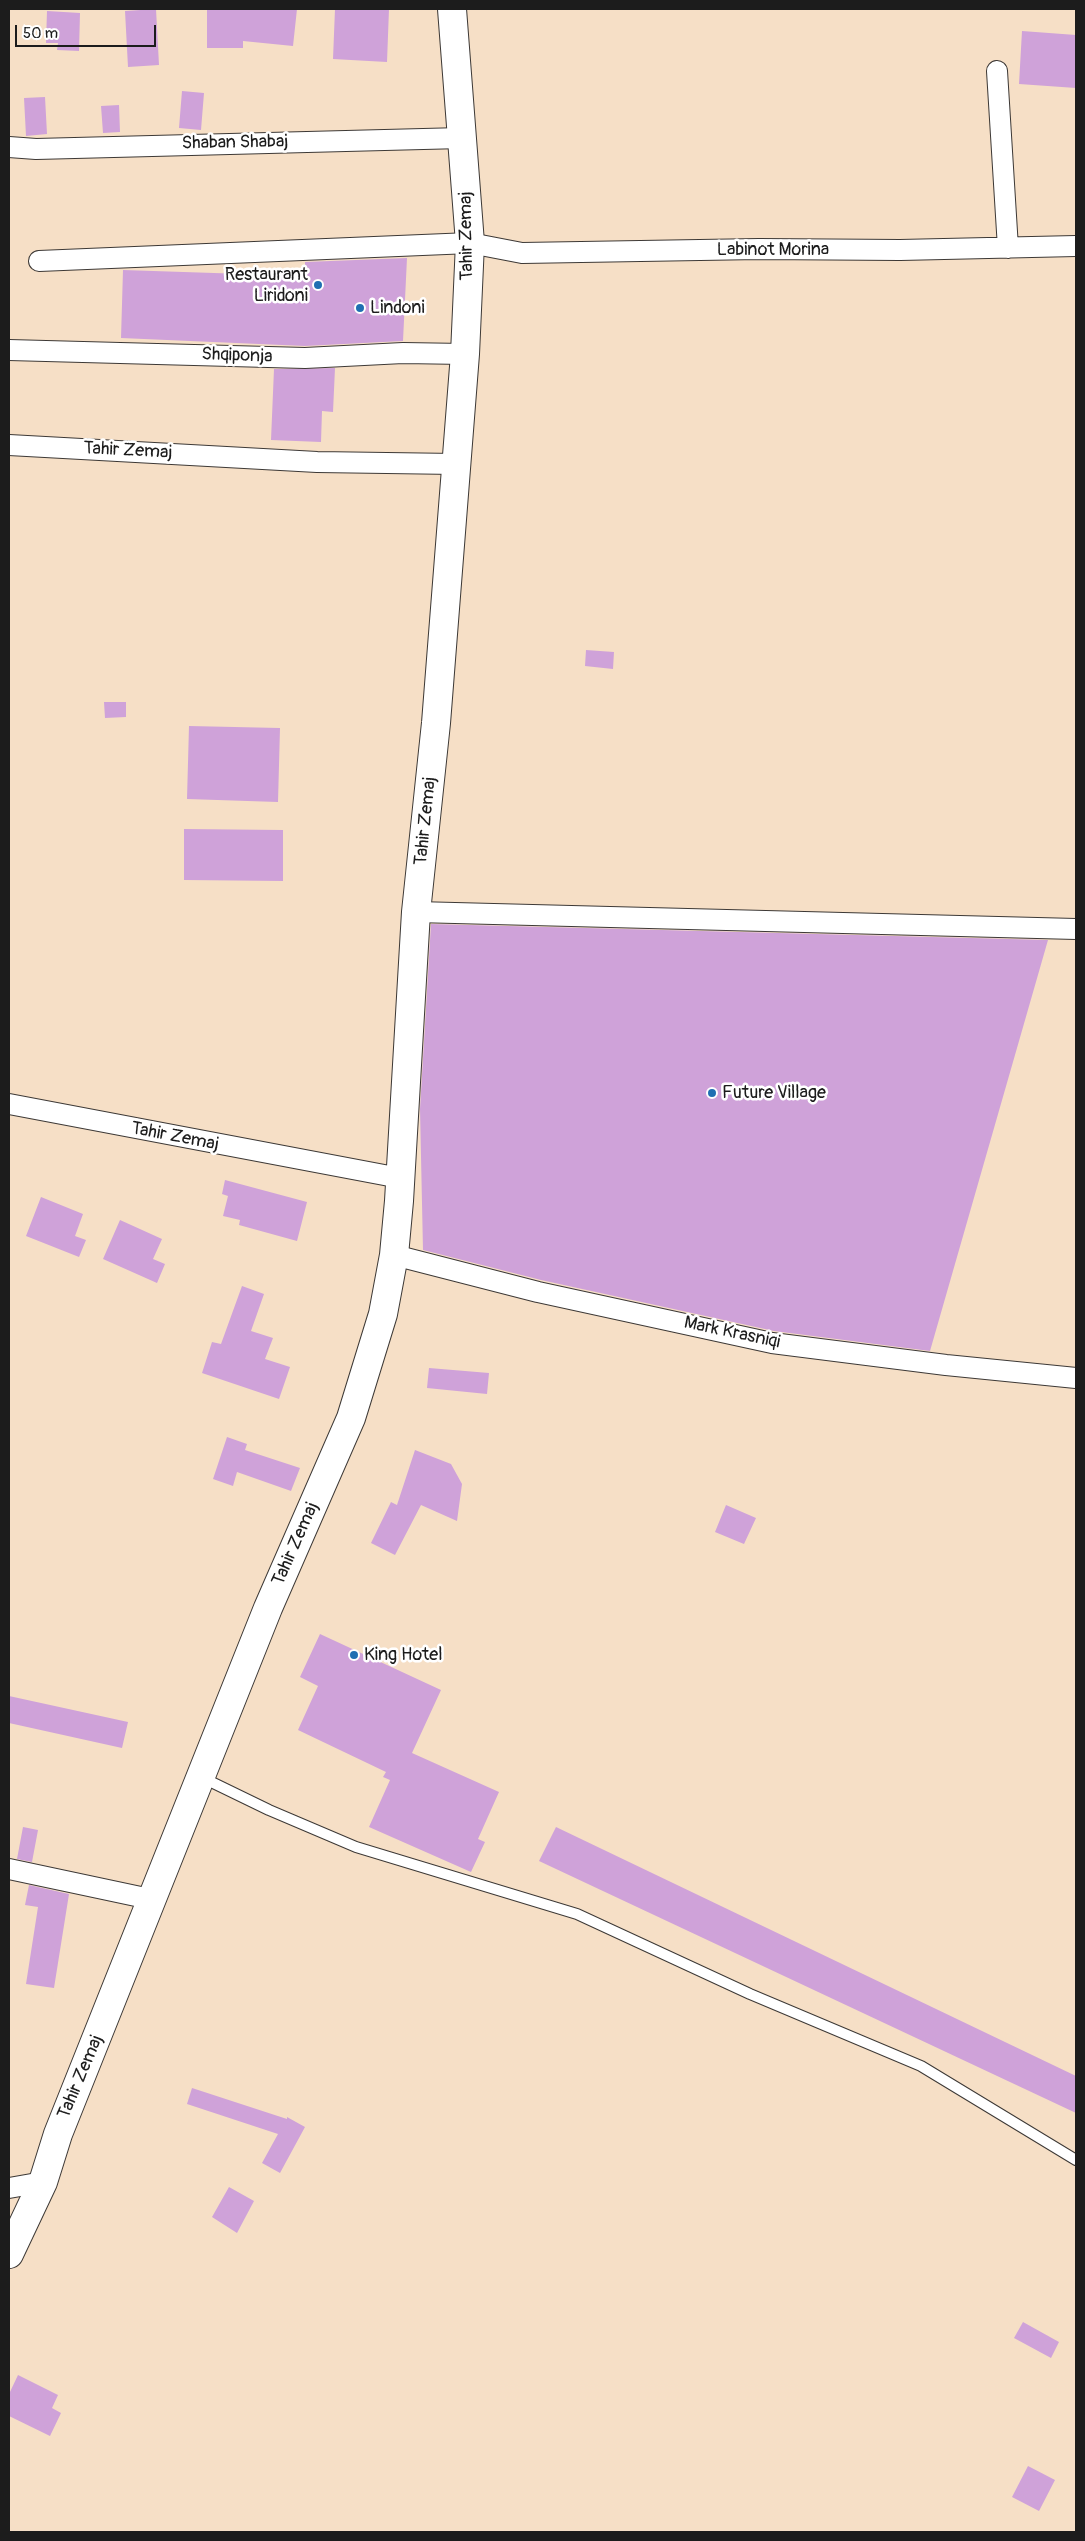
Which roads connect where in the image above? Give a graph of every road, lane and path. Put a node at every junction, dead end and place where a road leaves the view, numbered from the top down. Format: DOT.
graph roads {
  1 [pos="452,9"];
  2 [pos="997,71"];
  3 [pos="462,138"];
  4 [pos="9,147"];
  5 [pos="470,243"];
  6 [pos="1076,246"];
  7 [pos="1008,248"];
  8 [pos="39,261"];
  9 [pos="9,350"];
  10 [pos="465,354"];
  11 [pos="9,445"];
  12 [pos="456,464"];
  13 [pos="416,912"];
  14 [pos="1076,929"];
  15 [pos="9,1104"];
  16 [pos="400,1178"];
  17 [pos="394,1255"];
  18 [pos="1076,1378"];
  19 [pos="200,1776"];
  20 [pos="9,1869"];
  21 [pos="150,1899"];
  22 [pos="1076,2160"];
  23 [pos="43,2182"];
  24 [pos="9,2188"];
  25 [pos="9,2254"];
  1 -- 3 [label="main road, Tahir Zemaj"];
  2 -- 7 [label="street"];
  3 -- 4 [label="street, Shaban Shabaj"];
  3 -- 5 [label="main road, Tahir Zemaj"];
  5 -- 7 [label="street, Labinot Morina"];
  5 -- 8 [label="street, Labinot Morina"];
  5 -- 10 [label="main road, Tahir Zemaj"];
  6 -- 7 [label="street, Labinot Morina"];
  9 -- 10 [label="street, Shqiponja"];
  10 -- 12 [label="main road, Tahir Zemaj"];
  11 -- 12 [label="street, Tahir Zemaj"];
  12 -- 13 [label="main road, Tahir Zemaj"];
  13 -- 14 [label="street"];
  13 -- 16 [label="main road, Tahir Zemaj"];
  15 -- 16 [label="street, Tahir Zemaj"];
  16 -- 17 [label="main road, Tahir Zemaj"];
  17 -- 18 [label="street, Mark Krasniqi"];
  17 -- 19 [label="main road, Tahir Zemaj"];
  19 -- 21 [label="main road, Tahir Zemaj"];
  19 -- 22 [label="lane"];
  20 -- 21 [label="street"];
  21 -- 23 [label="main road, Tahir Zemaj"];
  23 -- 24 [label="street"];
  23 -- 25 [label="main road, Tahir Zemaj"];
}
